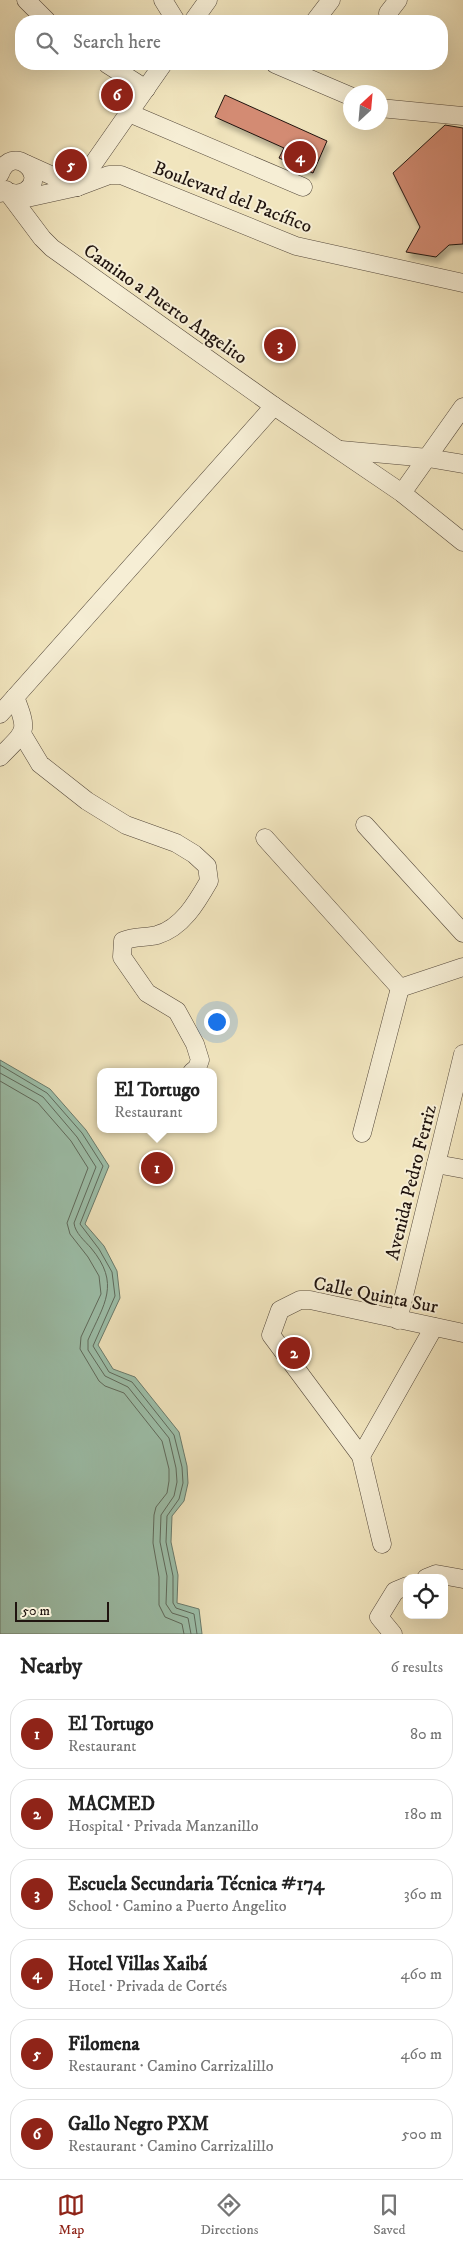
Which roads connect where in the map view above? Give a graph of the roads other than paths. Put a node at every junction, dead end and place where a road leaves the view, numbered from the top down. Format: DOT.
graph roads {
  1 [pos="26,0"];
  2 [pos="163,0"];
  3 [pos="208,0"];
  4 [pos="331,0"];
  5 [pos="41,15"];
  6 [pos="172,15"];
  7 [pos="197,15"];
  8 [pos="320,15"];
  9 [pos="116,70"];
  10 [pos="159,70"];
  11 [pos="292,70"];
  12 [pos="146,89"];
  13 [pos="343,93"];
  14 [pos="388,109"];
  15 [pos="128,113"];
  16 [pos="463,116"];
  17 [pos="0,152"];
  18 [pos="25,163"];
  19 [pos="77,187"];
  20 [pos="303,187"];
  21 [pos="10,189"];
  22 [pos="463,283"];
  23 [pos="274,406"];
  24 [pos="463,407"];
  25 [pos="338,449"];
  26 [pos="428,458"];
  27 [pos="463,464"];
  28 [pos="402,493"];
  29 [pos="463,542"];
  30 [pos="16,697"];
  31 [pos="0,714"];
  32 [pos="22,734"];
  33 [pos="0,756"];
  34 [pos="365,825"];
  35 [pos="265,838"];
  36 [pos="463,933"];
  37 [pos="463,967"];
  38 [pos="400,988"];
  39 [pos="463,1054"];
  40 [pos="197,1068"];
  41 [pos="362,1132"];
  42 [pos="436,1164"];
  43 [pos="463,1169"];
  44 [pos="398,1320"];
  45 [pos="434,1327"];
  46 [pos="463,1333"];
  47 [pos="361,1456"];
  48 [pos="382,1544"];
  49 [pos="448,1576"];
  50 [pos="463,1579"];
  51 [pos="403,1588"];
  52 [pos="393,1634"];
  1 -- 5 [label="street"];
  2 -- 6 [label="street"];
  3 -- 7 [label="street"];
  4 -- 8 [label="street"];
  9 -- 12 [label="street"];
  10 -- 12 [label="street"];
  11 -- 13 [label="street"];
  12 -- 15 [label="street"];
  14 -- 16 [label="street"];
  15 -- 19 [label="street"];
  15 -- 20 [label="street"];
  17 -- 18 [label="street"];
  18 -- 19 [label="street"];
  18 -- 21 [label="street"];
  18 -- 21 [label="street"];
  19 -- 21 [label="street, Boulevard del Pacífico"];
  19 -- 22 [label="street, Boulevard del Pacífico"];
  21 -- 23 [label="street, Camino a Puerto Angelito"];
  23 -- 25 [label="street, Camino a Puerto Angelito"];
  23 -- 30 [label="street"];
  24 -- 26 [label="street"];
  25 -- 26 [label="street"];
  25 -- 28 [label="street, Camino a Puerto Angelito"];
  26 -- 27 [label="street"];
  26 -- 28 [label="street"];
  28 -- 29 [label="street, Camino a Puerto Angelito"];
  30 -- 31 [label="street"];
  30 -- 32 [label="street"];
  32 -- 33 [label="street"];
  32 -- 40 [label="street"];
  34 -- 36 [label="street"];
  35 -- 38 [label="street"];
  37 -- 38 [label="street"];
  38 -- 41 [label="street"];
  39 -- 42 [label="street, Avenida Pedro Ferriz"];
  42 -- 43 [label="street"];
  42 -- 44 [label="street, Avenida Pedro Ferriz"];
  44 -- 45 [label="street, Calle Quinta Sur"];
  44 -- 47 [label="street, Calle Quinta Sur"];
  45 -- 46 [label="street, Calle Quinta Sur"];
  45 -- 47 [label="street"];
  47 -- 48 [label="street"];
  49 -- 50 [label="street"];
  51 -- 52 [label="street"];
}
